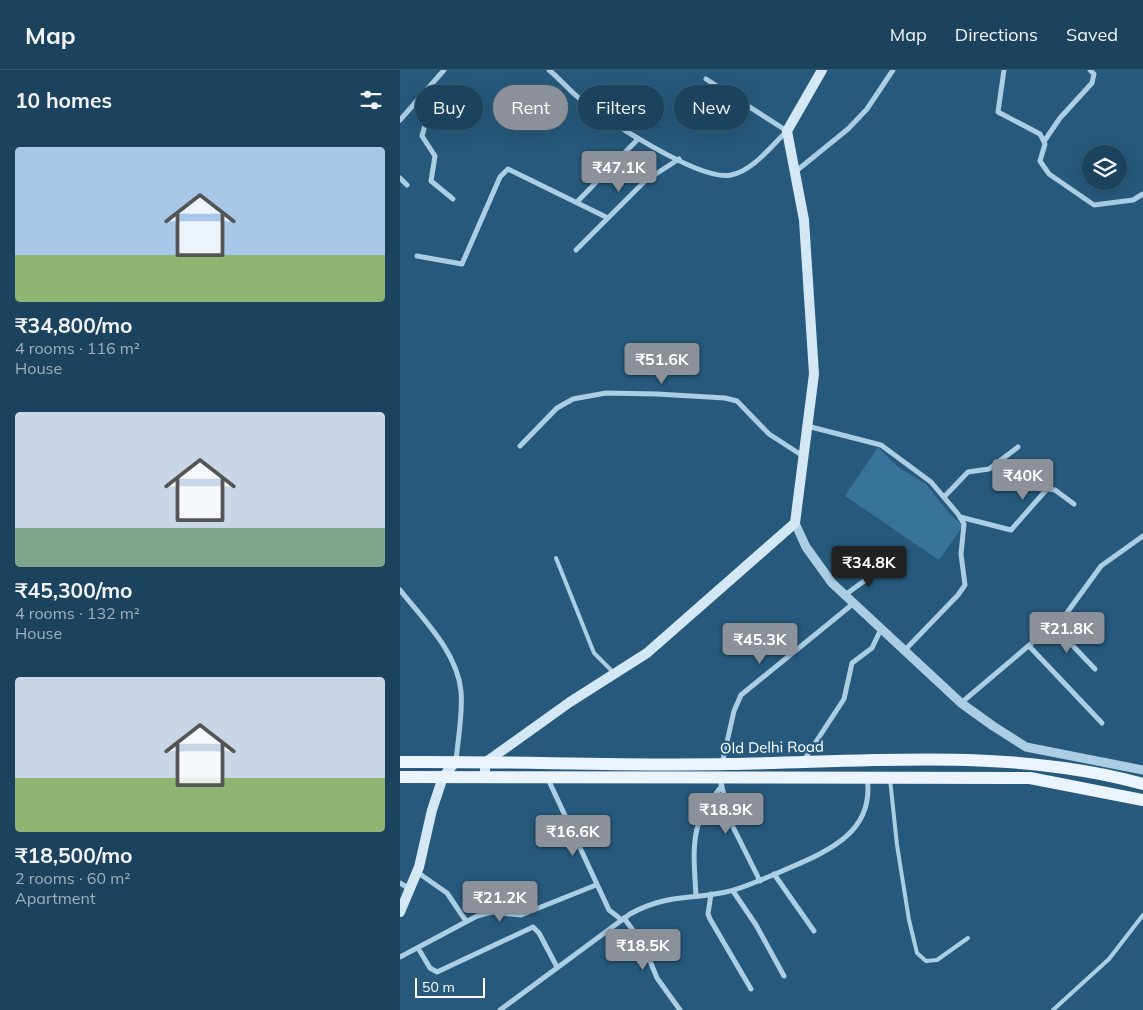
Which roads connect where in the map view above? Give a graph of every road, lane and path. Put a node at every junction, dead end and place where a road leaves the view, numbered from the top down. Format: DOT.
graph roads {
  1 [pos="444,70"];
  2 [pos="549,70"];
  3 [pos="822,70"];
  4 [pos="893,70"];
  5 [pos="1004,70"];
  6 [pos="1090,70"];
  7 [pos="706,79"];
  8 [pos="432,85"];
  9 [pos="415,104"];
  10 [pos="400,120"];
  11 [pos="424,130"];
  12 [pos="787,130"];
  13 [pos="638,139"];
  14 [pos="1044,140"];
  15 [pos="679,159"];
  16 [pos="794,172"];
  17 [pos="400,178"];
  18 [pos="407,185"];
  19 [pos="1143,194"];
  20 [pos="453,199"];
  21 [pos="577,202"];
  22 [pos="608,218"];
  23 [pos="576,250"];
  24 [pos="417,256"];
  25 [pos="807,426"];
  26 [pos="520,446"];
  27 [pos="1018,447"];
  28 [pos="803,456"];
  29 [pos="944,497"];
  30 [pos="1074,504"];
  31 [pos="960,517"];
  32 [pos="794,523"];
  33 [pos="1143,536"];
  34 [pos="556,558"];
  35 [pos="883,566"];
  36 [pos="400,590"];
  37 [pos="845,595"];
  38 [pos="854,603"];
  39 [pos="1054,625"];
  40 [pos="881,629"];
  41 [pos="1029,646"];
  42 [pos="904,651"];
  43 [pos="1095,669"];
  44 [pos="615,673"];
  45 [pos="961,703"];
  46 [pos="1102,723"];
  47 [pos="456,761"];
  48 [pos="400,762"];
  49 [pos="486,762"];
  50 [pos="802,762"];
  51 [pos="722,764"];
  52 [pos="1143,770"];
  53 [pos="547,776"];
  54 [pos="400,777"];
  55 [pos="444,777"];
  56 [pos="866,777"];
  57 [pos="890,777"];
  58 [pos="484,778"];
  59 [pos="721,782"];
  60 [pos="1143,784"];
  61 [pos="1143,800"];
  62 [pos="417,872"];
  63 [pos="774,874"];
  64 [pos="760,881"];
  65 [pos="400,883"];
  66 [pos="596,885"];
  67 [pos="410,889"];
  68 [pos="733,890"];
  69 [pos="711,894"];
  70 [pos="696,896"];
  71 [pos="400,912"];
  72 [pos="1143,915"];
  73 [pos="623,919"];
  74 [pos="466,922"];
  75 [pos="814,931"];
  76 [pos="968,938"];
  77 [pos="418,948"];
  78 [pos="400,958"];
  79 [pos="557,967"];
  80 [pos="784,976"];
  81 [pos="751,989"];
  82 [pos="500,1010"];
  83 [pos="680,1010"];
  84 [pos="1052,1010"];
  1 -- 8 [label="street"];
  2 -- 13 [label="street"];
  3 -- 12 [label="main road"];
  4 -- 16 [label="street"];
  5 -- 14 [label="street"];
  6 -- 14 [label="street"];
  7 -- 12 [label="street"];
  9 -- 10 [label="street"];
  11 -- 20 [label="street"];
  12 -- 15 [label="street"];
  12 -- 16 [label="main road"];
  13 -- 15 [label="street"];
  13 -- 21 [label="street"];
  14 -- 19 [label="street"];
  15 -- 22 [label="street"];
  16 -- 25 [label="main road"];
  17 -- 18 [label="street"];
  21 -- 22 [label="street"];
  21 -- 24 [label="street"];
  22 -- 23 [label="street"];
  25 -- 28 [label="main road"];
  25 -- 29 [label="street"];
  26 -- 28 [label="street"];
  27 -- 29 [label="street"];
  28 -- 32 [label="main road"];
  29 -- 31 [label="street"];
  30 -- 31 [label="street"];
  31 -- 42 [label="street"];
  32 -- 37 [label="street"];
  32 -- 44 [label="main road"];
  33 -- 39 [label="street"];
  34 -- 44 [label="lane"];
  35 -- 37 [label="street"];
  36 -- 47 [label="street"];
  37 -- 38 [label="street"];
  38 -- 40 [label="street"];
  38 -- 51 [label="street"];
  39 -- 41 [label="street"];
  39 -- 43 [label="street"];
  40 -- 42 [label="street"];
  40 -- 50 [label="street"];
  41 -- 45 [label="street"];
  41 -- 46 [label="street"];
  42 -- 45 [label="street"];
  44 -- 49 [label="main road"];
  45 -- 52 [label="street"];
  47 -- 48 [label="main road, Old Delhi Road"];
  47 -- 49 [label="main road, Old Delhi Road"];
  47 -- 55 [label="main road"];
  49 -- 51 [label="main road, Old Delhi Road"];
  49 -- 58 [label="main road"];
  50 -- 51 [label="main road, Old Delhi Road"];
  50 -- 60 [label="main road, Old Delhi Road"];
  53 -- 58 [label="main road, Old Delhi Road"];
  53 -- 59 [label="main road, Old Delhi Road"];
  53 -- 66 [label="street"];
  54 -- 55 [label="main road, Old Delhi Road"];
  55 -- 58 [label="main road, Old Delhi Road"];
  55 -- 62 [label="main road"];
  56 -- 57 [label="main road, Old Delhi Road"];
  56 -- 59 [label="main road, Old Delhi Road"];
  56 -- 63 [label="street"];
  57 -- 61 [label="main road, Old Delhi Road"];
  57 -- 76 [label="lane"];
  59 -- 64 [label="street"];
  59 -- 70 [label="street"];
  62 -- 67 [label="main road"];
  62 -- 74 [label="street"];
  63 -- 64 [label="street"];
  63 -- 75 [label="street"];
  64 -- 68 [label="street"];
  65 -- 67 [label="street"];
  66 -- 73 [label="street"];
  66 -- 74 [label="street"];
  67 -- 71 [label="main road"];
  68 -- 69 [label="street"];
  68 -- 80 [label="street"];
  69 -- 70 [label="street"];
  69 -- 81 [label="street"];
  70 -- 73 [label="street"];
  72 -- 84 [label="lane"];
  73 -- 79 [label="street"];
  73 -- 83 [label="street"];
  74 -- 77 [label="street"];
  77 -- 78 [label="street"];
  77 -- 79 [label="street"];
  79 -- 82 [label="street"];
}
